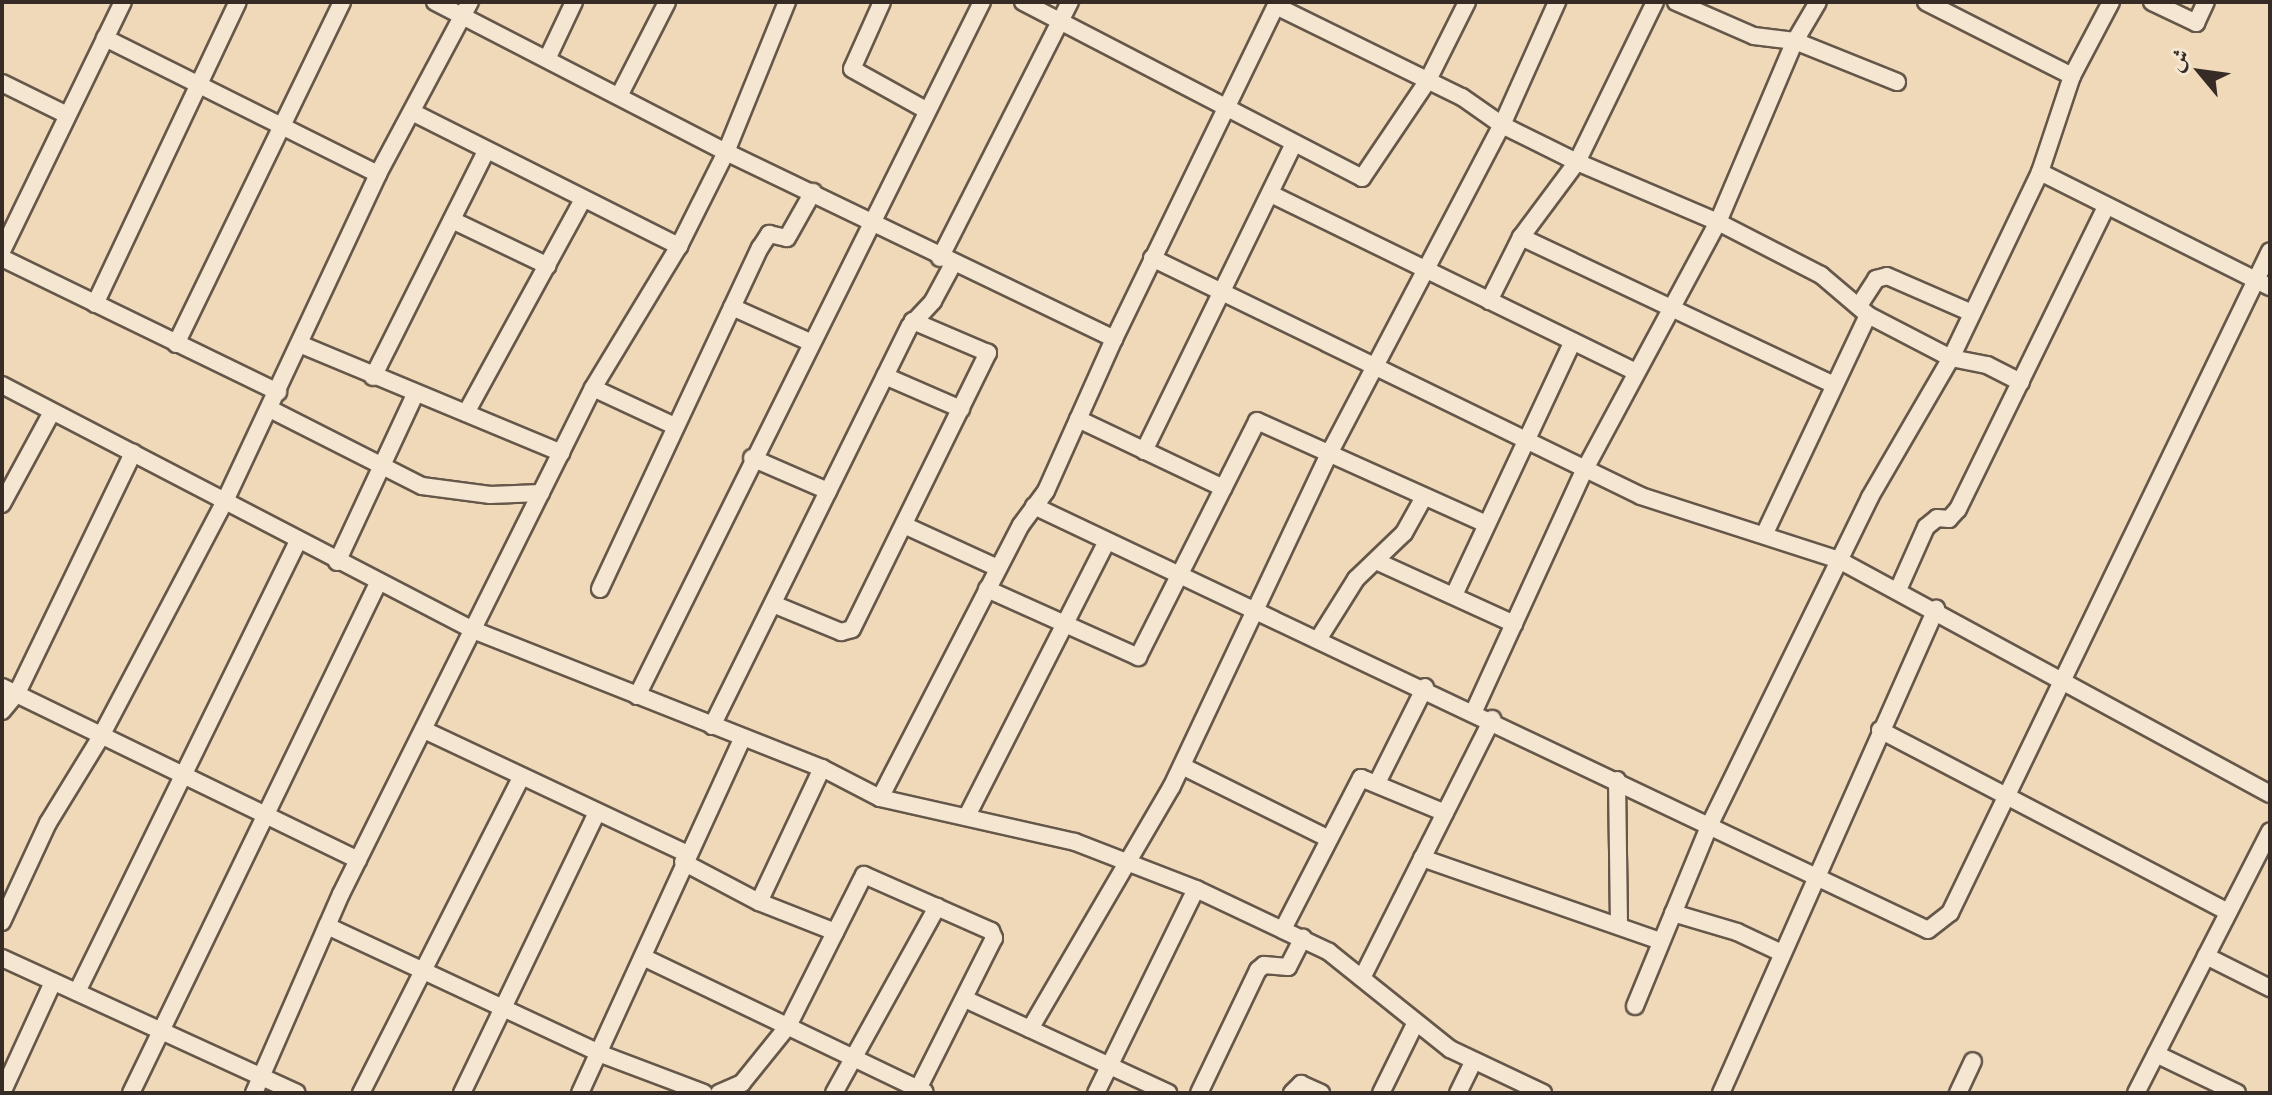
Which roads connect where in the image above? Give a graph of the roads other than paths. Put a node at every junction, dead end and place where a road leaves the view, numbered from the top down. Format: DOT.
graph roads {
  1 [pos="123,2"];
  2 [pos="238,2"];
  3 [pos="342,2"];
  4 [pos="435,2"];
  5 [pos="574,2"];
  6 [pos="667,2"];
  7 [pos="787,2"];
  8 [pos="882,2"];
  9 [pos="982,2"];
  10 [pos="1023,2"];
  11 [pos="1070,2"];
  12 [pos="1467,2"];
  13 [pos="1557,2"];
  14 [pos="1655,2"];
  15 [pos="1676,2"];
  16 [pos="1818,2"];
  17 [pos="1926,2"];
  18 [pos="2111,2"];
  19 [pos="2152,2"];
  20 [pos="2206,2"];
  21 [pos="1277,4"];
  22 [pos="467,9"];
  23 [pos="1060,23"];
  24 [pos="105,38"];
  25 [pos="1795,41"];
  26 [pos="548,57"];
  27 [pos="2072,76"];
  28 [pos="1428,80"];
  29 [pos="1897,82"];
  30 [pos="2,83"];
  31 [pos="199,84"];
  32 [pos="620,94"];
  33 [pos="1224,109"];
  34 [pos="926,110"];
  35 [pos="414,113"];
  36 [pos="67,115"];
  37 [pos="282,123"];
  38 [pos="1502,125"];
  39 [pos="1294,144"];
  40 [pos="486,151"];
  41 [pos="726,152"];
  42 [pos="1577,162"];
  43 [pos="2040,172"];
  44 [pos="378,174"];
  45 [pos="813,192"];
  46 [pos="1271,194"];
  47 [pos="583,199"];
  48 [pos="2106,207"];
  49 [pos="452,220"];
  50 [pos="869,220"];
  51 [pos="1718,222"];
  52 [pos="1521,237"];
  53 [pos="679,246"];
  54 [pos="2,251"];
  55 [pos="2270,251"];
  56 [pos="2,258"];
  57 [pos="1152,258"];
  58 [pos="946,261"];
  59 [pos="548,266"];
  60 [pos="1427,271"];
  61 [pos="2263,284"];
  62 [pos="1225,293"];
  63 [pos="1489,301"];
  64 [pos="95,304"];
  65 [pos="732,307"];
  66 [pos="1674,308"];
  67 [pos="1864,310"];
  68 [pos="1972,313"];
  69 [pos="913,321"];
  70 [pos="1114,339"];
  71 [pos="1573,341"];
  72 [pos="810,342"];
  73 [pos="176,344"];
  74 [pos="302,345"];
  75 [pos="1951,358"];
  76 [pos="1380,366"];
  77 [pos="1636,372"];
  78 [pos="885,376"];
  79 [pos="373,377"];
  80 [pos="2021,382"];
  81 [pos="2,385"];
  82 [pos="1834,385"];
  83 [pos="593,388"];
  84 [pos="278,392"];
  85 [pos="415,395"];
  86 [pos="270,409"];
  87 [pos="961,409"];
  88 [pos="52,412"];
  89 [pos="466,413"];
  90 [pos="1078,419"];
  91 [pos="675,426"];
  92 [pos="1524,439"];
  93 [pos="1144,451"];
  94 [pos="1330,452"];
  95 [pos="133,453"];
  96 [pos="561,453"];
  97 [pos="752,458"];
  98 [pos="384,468"];
  99 [pos="1585,469"];
  100 [pos="1223,488"];
  101 [pos="828,491"];
  102 [pos="541,493"];
  103 [pos="1424,497"];
  104 [pos="224,503"];
  105 [pos="2,504"];
  106 [pos="1034,506"];
  107 [pos="1486,524"];
  108 [pos="904,525"];
  109 [pos="1764,535"];
  110 [pos="298,541"];
  111 [pos="1107,541"];
  112 [pos="1839,560"];
  113 [pos="1376,561"];
  114 [pos="337,562"];
  115 [pos="998,568"];
  116 [pos="1181,576"];
  117 [pos="378,583"];
  118 [pos="600,589"];
  119 [pos="987,589"];
  120 [pos="1898,590"];
  121 [pos="1454,595"];
  122 [pos="773,604"];
  123 [pos="1255,609"];
  124 [pos="1936,609"];
  125 [pos="1514,624"];
  126 [pos="1063,625"];
  127 [pos="473,630"];
  128 [pos="1319,638"];
  129 [pos="2065,684"];
  130 [pos="1425,687"];
  131 [pos="9,690"];
  132 [pos="637,696"];
  133 [pos="2,711"];
  134 [pos="1474,711"];
  135 [pos="1492,719"];
  136 [pos="712,726"];
  137 [pos="424,730"];
  138 [pos="1880,730"];
  139 [pos="100,738"];
  140 [pos="742,739"];
  141 [pos="1182,766"];
  142 [pos="822,768"];
  143 [pos="180,776"];
  144 [pos="521,777"];
  145 [pos="1617,780"];
  146 [pos="1378,781"];
  147 [pos="2270,794"];
  148 [pos="2008,797"];
  149 [pos="880,798"];
  150 [pos="597,812"];
  151 [pos="1445,813"];
  152 [pos="968,814"];
  153 [pos="265,816"];
  154 [pos="1710,824"];
  155 [pos="2270,831"];
  156 [pos="1329,839"];
  157 [pos="685,858"];
  158 [pos="1422,858"];
  159 [pos="358,860"];
  160 [pos="1127,861"];
  161 [pos="1812,878"];
  162 [pos="1196,889"];
  163 [pos="759,902"];
  164 [pos="937,907"];
  165 [pos="2228,912"];
  166 [pos="1673,913"];
  167 [pos="2,922"];
  168 [pos="1619,924"];
  169 [pos="327,926"];
  170 [pos="1283,929"];
  171 [pos="835,932"];
  172 [pos="1303,938"];
  173 [pos="1661,941"];
  174 [pos="1782,953"];
  175 [pos="2206,956"];
  176 [pos="2,958"];
  177 [pos="645,958"];
  178 [pos="421,969"];
  179 [pos="1362,978"];
  180 [pos="53,982"];
  181 [pos="2270,988"];
  182 [pos="77,992"];
  183 [pos="965,999"];
  184 [pos="1635,1006"];
  185 [pos="506,1009"];
  186 [pos="1415,1024"];
  187 [pos="788,1026"];
  188 [pos="1030,1029"];
  189 [pos="162,1030"];
  190 [pos="601,1054"];
  191 [pos="2156,1054"];
  192 [pos="855,1056"];
  193 [pos="1973,1061"];
  194 [pos="1473,1062"];
  195 [pos="1109,1066"];
  196 [pos="262,1076"];
  197 [pos="920,1092"];
  198 [pos="2,1093"];
  199 [pos="131,1093"];
  200 [pos="254,1093"];
  201 [pos="297,1093"];
  202 [pos="361,1093"];
  203 [pos="462,1093"];
  204 [pos="580,1093"];
  205 [pos="704,1093"];
  206 [pos="719,1093"];
  207 [pos="834,1093"];
  208 [pos="1096,1093"];
  209 [pos="1168,1093"];
  210 [pos="1199,1093"];
  211 [pos="1292,1093"];
  212 [pos="1321,1093"];
  213 [pos="1381,1093"];
  214 [pos="1458,1093"];
  215 [pos="1543,1093"];
  216 [pos="1721,1093"];
  217 [pos="1958,1093"];
  218 [pos="2136,1093"];
  219 [pos="2237,1093"];
  1 -- 24 [label="street"];
  2 -- 31 [label="street"];
  3 -- 37 [label="street"];
  4 -- 22 [label="street"];
  5 -- 26 [label="street"];
  6 -- 32 [label="street"];
  7 -- 41 [label="street"];
  8 -- 34 [label="street"];
  9 -- 34 [label="street"];
  10 -- 23 [label="street"];
  11 -- 23 [label="street"];
  12 -- 28 [label="street"];
  13 -- 38 [label="street"];
  14 -- 42 [label="street"];
  15 -- 25 [label="street"];
  16 -- 25 [label="street"];
  17 -- 27 [label="street"];
  18 -- 27 [label="street"];
  19 -- 20 [label="street"];
  21 -- 28 [label="street"];
  21 -- 33 [label="street"];
  22 -- 26 [label="street"];
  22 -- 35 [label="street"];
  23 -- 33 [label="street"];
  23 -- 58 [label="street"];
  24 -- 31 [label="street"];
  24 -- 36 [label="street"];
  25 -- 29 [label="street"];
  25 -- 51 [label="street"];
  26 -- 32 [label="street"];
  27 -- 43 [label="street"];
  28 -- 38 [label="street"];
  28 -- 39 [label="street"];
  30 -- 36 [label="street"];
  31 -- 37 [label="street"];
  31 -- 64 [label="street"];
  32 -- 41 [label="street"];
  33 -- 39 [label="street"];
  33 -- 57 [label="street"];
  34 -- 50 [label="street"];
  35 -- 40 [label="street"];
  35 -- 44 [label="street"];
  36 -- 54 [label="street"];
  37 -- 44 [label="street"];
  37 -- 73 [label="street"];
  38 -- 42 [label="street"];
  38 -- 60 [label="street"];
  39 -- 46 [label="street"];
  40 -- 47 [label="street"];
  40 -- 49 [label="street"];
  41 -- 45 [label="street"];
  41 -- 53 [label="street"];
  42 -- 51 [label="street"];
  42 -- 52 [label="street"];
  43 -- 48 [label="street"];
  43 -- 68 [label="street"];
  44 -- 74 [label="street"];
  45 -- 50 [label="street"];
  45 -- 65 [label="street"];
  46 -- 60 [label="street"];
  46 -- 62 [label="street"];
  47 -- 53 [label="street"];
  47 -- 59 [label="street"];
  48 -- 61 [label="street"];
  48 -- 80 [label="street"];
  49 -- 59 [label="street"];
  49 -- 79 [label="street"];
  50 -- 58 [label="street"];
  50 -- 72 [label="street"];
  51 -- 66 [label="street"];
  51 -- 67 [label="street"];
  52 -- 63 [label="street"];
  52 -- 66 [label="street"];
  53 -- 83 [label="street"];
  55 -- 61 [label="street"];
  56 -- 64 [label="street"];
  57 -- 62 [label="street"];
  57 -- 70 [label="street"];
  58 -- 69 [label="street"];
  58 -- 70 [label="street"];
  59 -- 89 [label="street"];
  60 -- 63 [label="street"];
  60 -- 76 [label="street"];
  61 -- 129 [label="street"];
  62 -- 76 [label="street"];
  62 -- 93 [label="street"];
  63 -- 71 [label="street"];
  64 -- 73 [label="street"];
  65 -- 72 [label="street"];
  65 -- 91 [label="street"];
  66 -- 77 [label="street"];
  66 -- 82 [label="street"];
  67 -- 68 [label="street"];
  67 -- 75 [label="street"];
  67 -- 82 [label="street"];
  68 -- 75 [label="street"];
  69 -- 78 [label="street"];
  69 -- 87 [label="street"];
  70 -- 90 [label="street"];
  71 -- 77 [label="street"];
  71 -- 92 [label="street"];
  72 -- 97 [label="street"];
  73 -- 84 [label="street"];
  74 -- 79 [label="street"];
  74 -- 84 [label="street"];
  75 -- 80 [label="street"];
  75 -- 112 [label="street"];
  76 -- 92 [label="street"];
  76 -- 94 [label="street"];
  77 -- 99 [label="street"];
  78 -- 87 [label="street"];
  78 -- 101 [label="street"];
  79 -- 85 [label="street"];
  80 -- 120 [label="street"];
  81 -- 88 [label="street"];
  82 -- 109 [label="street"];
  83 -- 91 [label="street"];
  83 -- 96 [label="street"];
  84 -- 86 [label="street"];
  85 -- 89 [label="street"];
  85 -- 98 [label="street"];
  86 -- 98 [label="street"];
  86 -- 104 [label="street"];
  87 -- 108 [label="street"];
  88 -- 95 [label="street"];
  88 -- 105 [label="street"];
  89 -- 96 [label="street"];
  90 -- 93 [label="street"];
  90 -- 106 [label="street"];
  91 -- 118 [label="street"];
  92 -- 99 [label="street"];
  92 -- 107 [label="street"];
  93 -- 100 [label="street"];
  94 -- 100 [label="street"];
  94 -- 103 [label="street"];
  94 -- 123 [label="street"];
  95 -- 104 [label="street"];
  95 -- 131 [label="street"];
  96 -- 102 [label="street"];
  97 -- 101 [label="street"];
  97 -- 132 [label="street"];
  98 -- 102 [label="street"];
  98 -- 114 [label="street"];
  99 -- 109 [label="street"];
  99 -- 125 [label="street"];
  100 -- 116 [label="street"];
  101 -- 122 [label="street"];
  102 -- 127 [label="street"];
  103 -- 107 [label="street"];
  103 -- 113 [label="street"];
  104 -- 110 [label="street"];
  104 -- 139 [label="street"];
  106 -- 111 [label="street"];
  106 -- 115 [label="street"];
  107 -- 121 [label="street"];
  108 -- 115 [label="street"];
  108 -- 122 [label="street"];
  109 -- 112 [label="street"];
  110 -- 114 [label="street"];
  110 -- 143 [label="street"];
  111 -- 116 [label="street"];
  111 -- 126 [label="street"];
  112 -- 120 [label="street"];
  112 -- 154 [label="street"];
  113 -- 121 [label="street"];
  113 -- 128 [label="street"];
  114 -- 117 [label="street"];
  115 -- 119 [label="street"];
  116 -- 123 [label="street"];
  116 -- 126 [label="street"];
  117 -- 127 [label="street"];
  117 -- 153 [label="street"];
  119 -- 126 [label="street"];
  119 -- 149 [label="street"];
  120 -- 124 [label="street"];
  121 -- 125 [label="street"];
  122 -- 136 [label="street"];
  123 -- 128 [label="street"];
  123 -- 141 [label="street"];
  124 -- 129 [label="street"];
  124 -- 138 [label="street"];
  125 -- 134 [label="street"];
  126 -- 152 [label="street"];
  127 -- 132 [label="street"];
  127 -- 137 [label="street"];
  128 -- 130 [label="street"];
  129 -- 147 [label="street"];
  129 -- 148 [label="street"];
  130 -- 134 [label="street"];
  130 -- 146 [label="street"];
  131 -- 133 [label="street"];
  131 -- 139 [label="street"];
  132 -- 136 [label="street"];
  134 -- 135 [label="street"];
  135 -- 145 [label="street"];
  135 -- 151 [label="street"];
  136 -- 140 [label="street"];
  137 -- 144 [label="street"];
  137 -- 159 [label="street"];
  138 -- 148 [label="street"];
  138 -- 161 [label="street"];
  139 -- 143 [label="street"];
  139 -- 167 [label="street"];
  140 -- 142 [label="street"];
  140 -- 157 [label="street"];
  141 -- 156 [label="street"];
  141 -- 160 [label="street"];
  142 -- 149 [label="street"];
  142 -- 163 [label="street"];
  143 -- 153 [label="street"];
  143 -- 182 [label="street"];
  144 -- 150 [label="street"];
  144 -- 178 [label="street"];
  145 -- 154 [label="street"];
  145 -- 168 [label="street"];
  146 -- 151 [label="street"];
  146 -- 156 [label="street"];
  148 -- 161 [label="street"];
  148 -- 165 [label="street"];
  149 -- 152 [label="street"];
  150 -- 157 [label="street"];
  150 -- 185 [label="street"];
  151 -- 158 [label="street"];
  152 -- 160 [label="street"];
  153 -- 159 [label="street"];
  153 -- 189 [label="street"];
  154 -- 161 [label="street"];
  154 -- 166 [label="street"];
  155 -- 165 [label="street"];
  156 -- 170 [label="street"];
  157 -- 163 [label="street"];
  157 -- 177 [label="street"];
  158 -- 168 [label="street"];
  158 -- 179 [label="street"];
  159 -- 169 [label="street"];
  160 -- 162 [label="street"];
  160 -- 188 [label="street"];
  161 -- 174 [label="street"];
  162 -- 170 [label="street"];
  162 -- 195 [label="street"];
  163 -- 171 [label="street"];
  164 -- 171 [label="street"];
  164 -- 183 [label="street"];
  164 -- 192 [label="street"];
  165 -- 175 [label="street"];
  166 -- 173 [label="street"];
  166 -- 174 [label="street"];
  168 -- 173 [label="street"];
  169 -- 178 [label="street"];
  169 -- 196 [label="street"];
  170 -- 172 [label="street"];
  171 -- 187 [label="street"];
  172 -- 179 [label="street"];
  172 -- 210 [label="street"];
  173 -- 184 [label="street"];
  174 -- 216 [label="street"];
  175 -- 181 [label="street"];
  175 -- 191 [label="street"];
  176 -- 180 [label="street"];
  177 -- 187 [label="street"];
  177 -- 190 [label="street"];
  178 -- 185 [label="street"];
  178 -- 202 [label="street"];
  179 -- 186 [label="street"];
  180 -- 182 [label="street"];
  180 -- 198 [label="street"];
  182 -- 189 [label="street"];
  183 -- 188 [label="street"];
  183 -- 197 [label="street"];
  185 -- 190 [label="street"];
  185 -- 203 [label="street"];
  186 -- 194 [label="street"];
  186 -- 213 [label="street"];
  187 -- 192 [label="street"];
  187 -- 206 [label="street"];
  188 -- 195 [label="street"];
  189 -- 196 [label="street"];
  189 -- 199 [label="street"];
  190 -- 204 [label="street"];
  190 -- 205 [label="street"];
  191 -- 218 [label="street"];
  191 -- 219 [label="street"];
  192 -- 197 [label="street"];
  192 -- 207 [label="street"];
  193 -- 217 [label="street"];
  194 -- 214 [label="street"];
  194 -- 215 [label="street"];
  195 -- 208 [label="street"];
  195 -- 209 [label="street"];
  196 -- 200 [label="street"];
  196 -- 201 [label="street"];
  211 -- 212 [label="street"];
}
